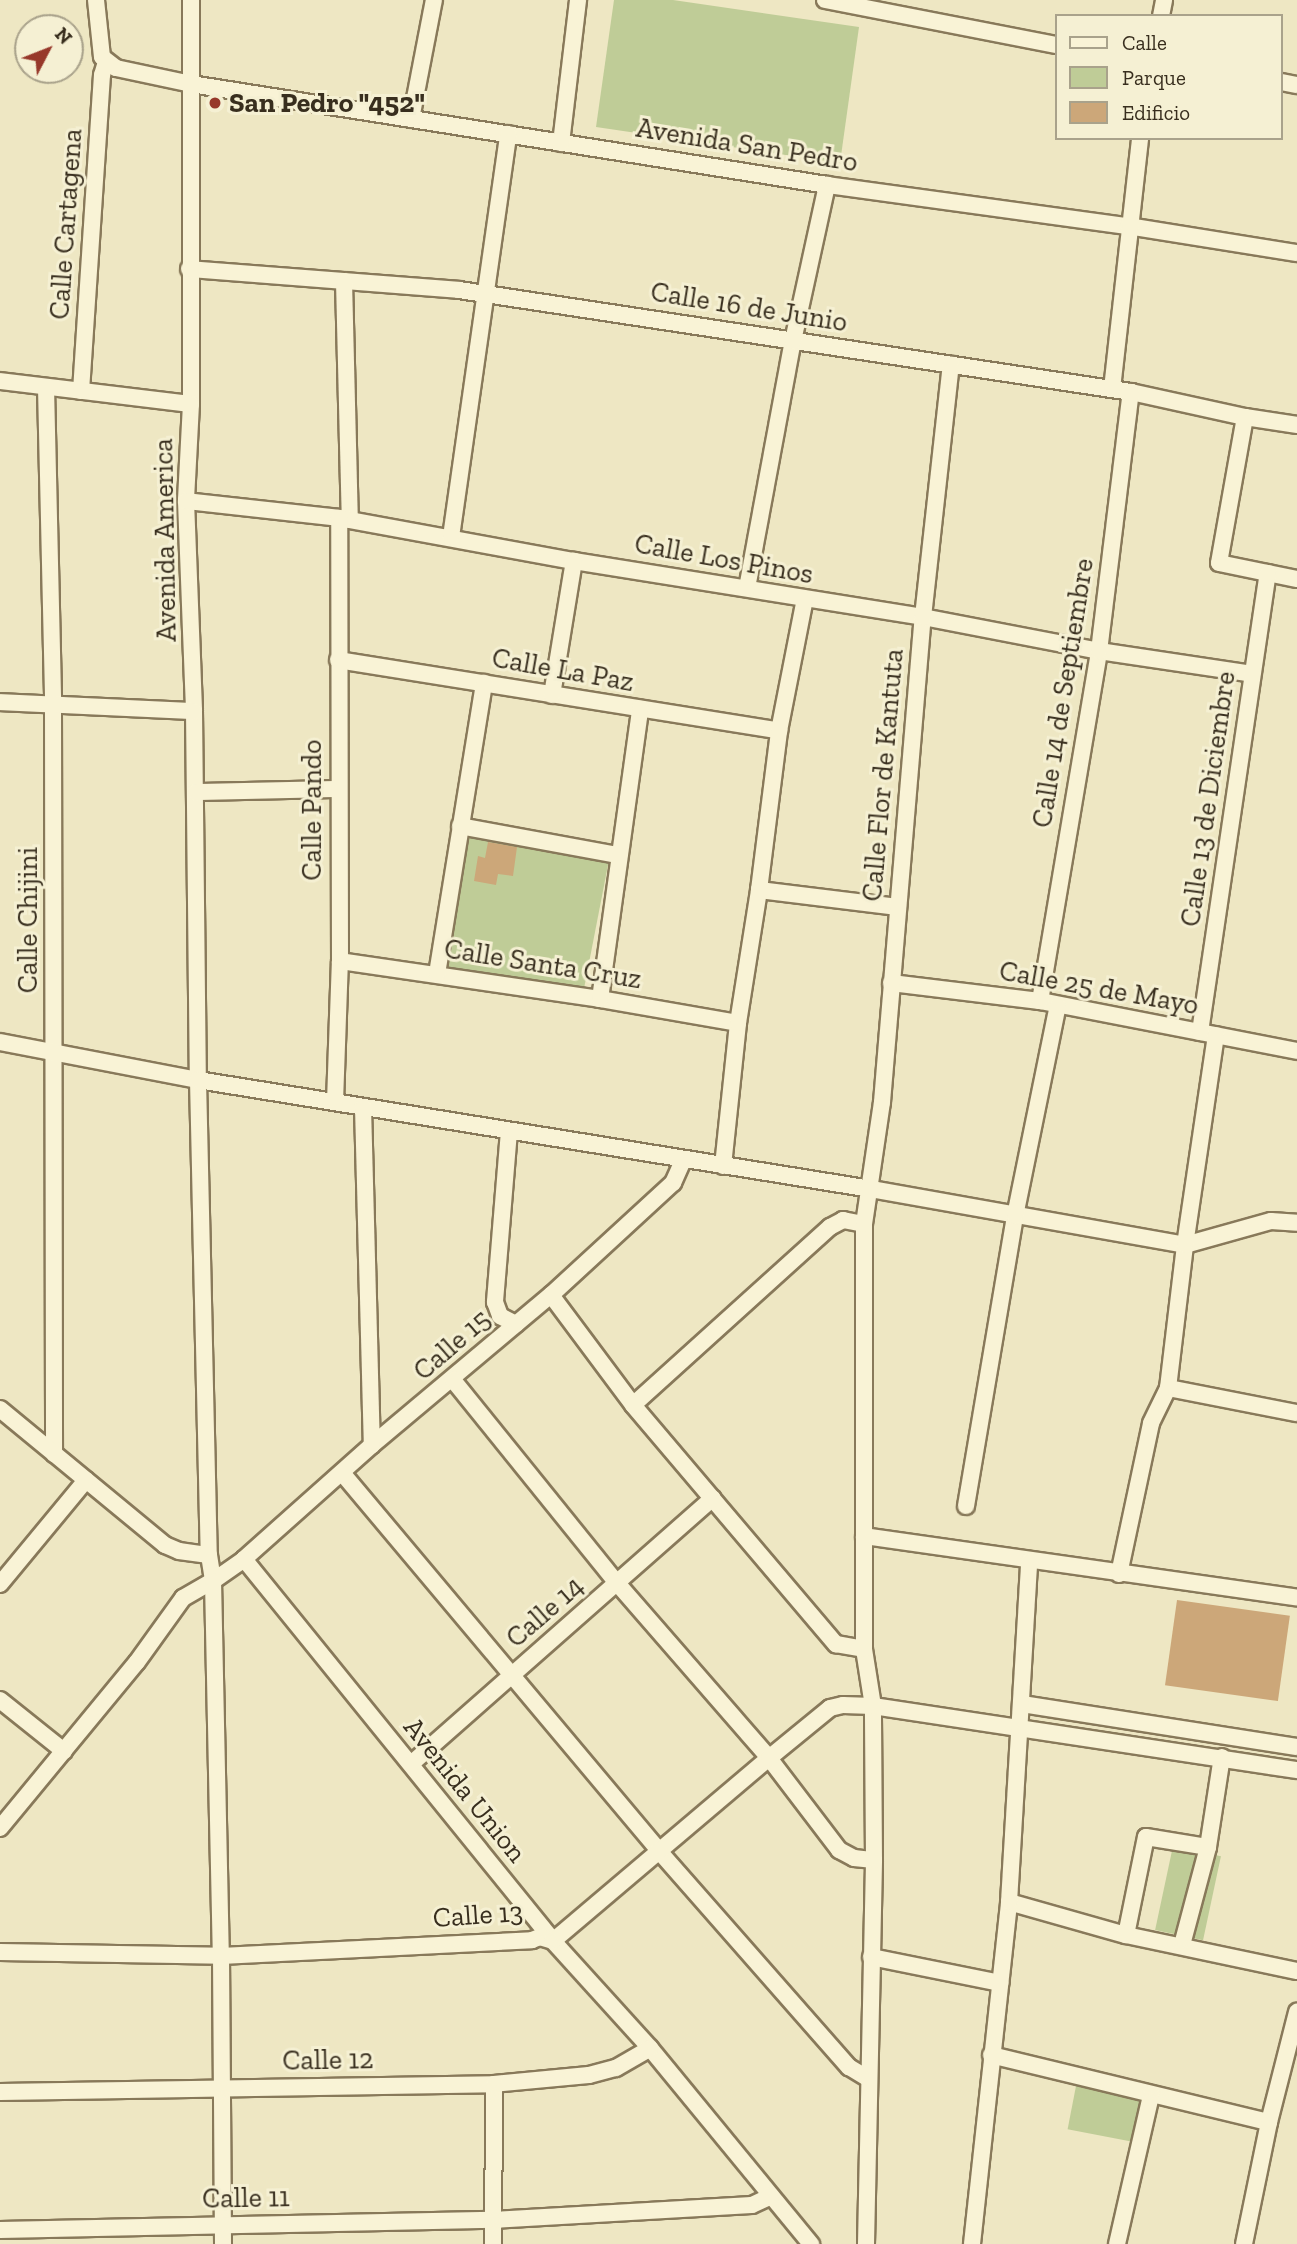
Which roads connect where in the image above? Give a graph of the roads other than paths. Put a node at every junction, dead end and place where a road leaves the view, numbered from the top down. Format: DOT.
graph roads {
  1 [pos="96,0"];
  2 [pos="191,0"];
  3 [pos="434,0"];
  4 [pos="578,0"];
  5 [pos="825,0"];
  6 [pos="848,2"];
  7 [pos="1056,45"];
  8 [pos="106,62"];
  9 [pos="191,84"];
  10 [pos="411,119"];
  11 [pos="508,135"];
  12 [pos="1140,140"];
  13 [pos="561,143"];
  14 [pos="827,185"];
  15 [pos="1128,226"];
  16 [pos="1297,253"];
  17 [pos="189,269"];
  18 [pos="344,281"];
  19 [pos="487,294"];
  20 [pos="793,341"];
  21 [pos="951,365"];
  22 [pos="0,381"];
  23 [pos="46,387"];
  24 [pos="1112,389"];
  25 [pos="81,391"];
  26 [pos="1131,392"];
  27 [pos="191,404"];
  28 [pos="1245,417"];
  29 [pos="1297,425"];
  30 [pos="186,501"];
  31 [pos="344,519"];
  32 [pos="451,537"];
  33 [pos="574,561"];
  34 [pos="1268,573"];
  35 [pos="1297,579"];
  36 [pos="747,588"];
  37 [pos="805,599"];
  38 [pos="923,617"];
  39 [pos="1099,650"];
  40 [pos="338,660"];
  41 [pos="1252,674"];
  42 [pos="484,683"];
  43 [pos="552,695"];
  44 [pos="0,702"];
  45 [pos="53,706"];
  46 [pos="640,709"];
  47 [pos="194,711"];
  48 [pos="779,731"];
  49 [pos="338,789"];
  50 [pos="196,792"];
  51 [pos="460,825"];
  52 [pos="618,855"];
  53 [pos="759,890"];
  54 [pos="898,907"];
  55 [pos="340,961"];
  56 [pos="438,974"];
  57 [pos="891,983"];
  58 [pos="600,999"];
  59 [pos="1040,1001"];
  60 [pos="1058,1005"];
  61 [pos="738,1023"];
  62 [pos="1208,1033"];
  63 [pos="0,1042"];
  64 [pos="1297,1051"];
  65 [pos="55,1053"];
  66 [pos="198,1080"];
  67 [pos="335,1102"];
  68 [pos="363,1107"];
  69 [pos="509,1131"];
  70 [pos="683,1161"];
  71 [pos="723,1166"];
  72 [pos="871,1189"];
  73 [pos="1015,1216"];
  74 [pos="1297,1223"];
  75 [pos="864,1224"];
  76 [pos="1185,1245"];
  77 [pos="551,1296"];
  78 [pos="516,1324"];
  79 [pos="453,1380"];
  80 [pos="1168,1388"];
  81 [pos="633,1405"];
  82 [pos="0,1409"];
  83 [pos="1297,1413"];
  84 [pos="372,1445"];
  85 [pos="54,1454"];
  86 [pos="343,1474"];
  87 [pos="86,1480"];
  88 [pos="713,1498"];
  89 [pos="966,1506"];
  90 [pos="864,1536"];
  91 [pos="209,1555"];
  92 [pos="244,1559"];
  93 [pos="1029,1562"];
  94 [pos="1119,1574"];
  95 [pos="214,1581"];
  96 [pos="617,1583"];
  97 [pos="0,1584"];
  98 [pos="1297,1598"];
  99 [pos="864,1649"];
  100 [pos="512,1675"];
  101 [pos="0,1700"];
  102 [pos="1022,1704"];
  103 [pos="873,1706"];
  104 [pos="1021,1727"];
  105 [pos="1297,1748"];
  106 [pos="64,1751"];
  107 [pos="1222,1757"];
  108 [pos="769,1758"];
  109 [pos="411,1764"];
  110 [pos="1297,1770"];
  111 [pos="0,1828"];
  112 [pos="1208,1847"];
  113 [pos="659,1851"];
  114 [pos="874,1860"];
  115 [pos="1009,1902"];
  116 [pos="1126,1935"];
  117 [pos="553,1941"];
  118 [pos="1182,1945"];
  119 [pos="0,1952"];
  120 [pos="221,1956"];
  121 [pos="871,1957"];
  122 [pos="1297,1971"];
  123 [pos="1000,1983"];
  124 [pos="1297,2012"];
  125 [pos="650,2048"];
  126 [pos="991,2055"];
  127 [pos="869,2079"];
  128 [pos="494,2084"];
  129 [pos="222,2088"];
  130 [pos="0,2092"];
  131 [pos="1152,2095"];
  132 [pos="1269,2122"];
  133 [pos="771,2196"];
  134 [pos="493,2220"];
  135 [pos="222,2225"];
  136 [pos="0,2230"];
  137 [pos="223,2244"];
  138 [pos="493,2244"];
  139 [pos="811,2244"];
  140 [pos="866,2244"];
  141 [pos="972,2244"];
  142 [pos="1117,2244"];
  143 [pos="1244,2244"];
  1 -- 8 [label="street"];
  2 -- 9 [label="street, Avenida America"];
  3 -- 10 [label="street"];
  4 -- 13 [label="street"];
  5 -- 6 [label="street"];
  6 -- 7 [label="street"];
  8 -- 9 [label="street, Avenida San Pedro"];
  8 -- 25 [label="street, Calle Cartagena"];
  9 -- 10 [label="street, Avenida San Pedro"];
  9 -- 17 [label="street, Avenida America"];
  10 -- 11 [label="street, Avenida San Pedro"];
  11 -- 13 [label="street, Avenida San Pedro"];
  11 -- 19 [label="street"];
  12 -- 15 [label="street"];
  13 -- 14 [label="street, Avenida San Pedro"];
  14 -- 15 [label="street, Avenida San Pedro"];
  14 -- 20 [label="street"];
  15 -- 16 [label="street, Avenida San Pedro"];
  15 -- 24 [label="street"];
  17 -- 18 [label="street, Calle 16 de Junio"];
  17 -- 27 [label="street, Avenida America"];
  18 -- 19 [label="street, Calle 16 de Junio"];
  18 -- 31 [label="street, Calle Pando"];
  19 -- 20 [label="street, Calle 16 de Junio"];
  19 -- 32 [label="street"];
  20 -- 21 [label="street, Calle 16 de Junio"];
  20 -- 36 [label="street"];
  21 -- 24 [label="street, Calle 16 de Junio"];
  21 -- 38 [label="street, Calle Flor de Kantuta"];
  22 -- 23 [label="street"];
  23 -- 25 [label="street"];
  23 -- 45 [label="street, Calle Chijini"];
  24 -- 26 [label="street, Calle 16 de Junio"];
  25 -- 27 [label="street"];
  26 -- 28 [label="street, Calle 16 de Junio"];
  26 -- 39 [label="street, Calle 14 de Septiembre"];
  27 -- 30 [label="street, Avenida America"];
  28 -- 29 [label="street, Calle 16 de Junio"];
  28 -- 34 [label="street"];
  30 -- 31 [label="street, Calle Los Pinos"];
  30 -- 47 [label="street, Avenida America"];
  31 -- 32 [label="street, Calle Los Pinos"];
  31 -- 40 [label="street, Calle Pando"];
  32 -- 33 [label="street, Calle Los Pinos"];
  33 -- 36 [label="street, Calle Los Pinos"];
  33 -- 43 [label="street"];
  34 -- 35 [label="street"];
  34 -- 41 [label="street, Calle 13 de Diciembre"];
  36 -- 37 [label="street, Calle Los Pinos"];
  37 -- 38 [label="street, Calle Los Pinos"];
  37 -- 48 [label="street"];
  38 -- 39 [label="street, Calle Los Pinos"];
  38 -- 54 [label="street, Calle Flor de Kantuta"];
  39 -- 41 [label="street, Calle Los Pinos"];
  39 -- 59 [label="street, Calle 14 de Septiembre"];
  40 -- 42 [label="street, Calle La Paz"];
  40 -- 49 [label="street, Calle Pando"];
  41 -- 62 [label="street, Calle 13 de Diciembre"];
  42 -- 43 [label="street, Calle La Paz"];
  42 -- 51 [label="street"];
  43 -- 46 [label="street, Calle La Paz"];
  44 -- 45 [label="street"];
  45 -- 47 [label="street"];
  45 -- 65 [label="street, Calle Chijini"];
  46 -- 48 [label="street, Calle La Paz"];
  46 -- 52 [label="street"];
  47 -- 50 [label="street, Avenida America"];
  48 -- 53 [label="street"];
  49 -- 50 [label="street"];
  49 -- 55 [label="street, Calle Pando"];
  50 -- 66 [label="street, Avenida America"];
  51 -- 52 [label="street"];
  51 -- 56 [label="street"];
  52 -- 58 [label="street"];
  53 -- 54 [label="street"];
  53 -- 61 [label="street"];
  54 -- 57 [label="street, Calle Flor de Kantuta"];
  55 -- 56 [label="street, Calle Santa Cruz"];
  55 -- 67 [label="street, Calle Pando"];
  56 -- 58 [label="street, Calle Santa Cruz"];
  57 -- 59 [label="street, Calle 25 de Mayo"];
  57 -- 72 [label="street, Calle Flor de Kantuta"];
  58 -- 61 [label="street, Calle Santa Cruz"];
  59 -- 60 [label="street, Calle 25 de Mayo"];
  60 -- 62 [label="street, Calle 25 de Mayo"];
  60 -- 73 [label="street"];
  61 -- 71 [label="street"];
  62 -- 64 [label="street, Calle 25 de Mayo"];
  62 -- 76 [label="street, Calle 13 de Diciembre"];
  63 -- 65 [label="street"];
  65 -- 66 [label="street"];
  65 -- 85 [label="street, Calle Chijini"];
  66 -- 67 [label="street"];
  66 -- 91 [label="street, Avenida America"];
  67 -- 68 [label="street"];
  68 -- 69 [label="street"];
  68 -- 84 [label="street"];
  69 -- 70 [label="street"];
  69 -- 78 [label="street"];
  70 -- 71 [label="street"];
  70 -- 77 [label="street, Calle 15"];
  71 -- 72 [label="street"];
  72 -- 73 [label="street"];
  72 -- 75 [label="street, Calle Flor de Kantuta"];
  73 -- 76 [label="street"];
  73 -- 89 [label="street"];
  74 -- 76 [label="street"];
  75 -- 81 [label="street"];
  75 -- 90 [label="street, Calle Flor de Kantuta"];
  76 -- 80 [label="street, Calle 13 de Diciembre"];
  77 -- 78 [label="street, Calle 15"];
  77 -- 81 [label="street"];
  78 -- 79 [label="street, Calle 15"];
  79 -- 84 [label="street, Calle 15"];
  79 -- 96 [label="street"];
  80 -- 83 [label="street"];
  80 -- 94 [label="street, Calle 13 de Diciembre"];
  81 -- 88 [label="street"];
  82 -- 85 [label="street"];
  84 -- 86 [label="street, Calle 15"];
  85 -- 87 [label="street"];
  86 -- 92 [label="street, Calle 15"];
  86 -- 100 [label="street"];
  87 -- 91 [label="street"];
  87 -- 97 [label="street"];
  88 -- 96 [label="street, Calle 14"];
  88 -- 99 [label="street"];
  90 -- 93 [label="street"];
  90 -- 99 [label="street, Calle Flor de Kantuta"];
  91 -- 95 [label="street, Avenida America"];
  92 -- 95 [label="street, Calle 15"];
  92 -- 109 [label="street, Avenida Union"];
  93 -- 94 [label="street"];
  93 -- 102 [label="street"];
  94 -- 98 [label="street"];
  95 -- 106 [label="street"];
  95 -- 120 [label="street, Avenida America"];
  96 -- 100 [label="street, Calle 14"];
  96 -- 108 [label="street"];
  99 -- 103 [label="street, Calle Flor de Kantuta"];
  100 -- 109 [label="street, Calle 14"];
  100 -- 113 [label="street"];
  101 -- 106 [label="street"];
  102 -- 104 [label="street"];
  102 -- 105 [label="street"];
  103 -- 104 [label="street, Calle 13"];
  103 -- 108 [label="street, Calle 13"];
  103 -- 114 [label="street, Calle Flor de Kantuta"];
  104 -- 107 [label="street, Calle 13"];
  104 -- 115 [label="street"];
  106 -- 111 [label="street"];
  107 -- 110 [label="street, Calle 13"];
  107 -- 112 [label="street"];
  108 -- 113 [label="street, Calle 13"];
  108 -- 114 [label="street"];
  109 -- 117 [label="street, Avenida Union"];
  112 -- 116 [label="street"];
  112 -- 118 [label="street"];
  113 -- 117 [label="street, Calle 13"];
  113 -- 127 [label="street"];
  114 -- 121 [label="street, Calle Flor de Kantuta"];
  115 -- 116 [label="street"];
  115 -- 123 [label="street"];
  116 -- 118 [label="street"];
  117 -- 120 [label="street, Calle 13"];
  117 -- 125 [label="street, Avenida Union"];
  118 -- 122 [label="street"];
  119 -- 120 [label="street, Calle 13"];
  120 -- 129 [label="street, Avenida America"];
  121 -- 123 [label="street"];
  121 -- 127 [label="street, Calle Flor de Kantuta"];
  123 -- 126 [label="street"];
  124 -- 132 [label="street"];
  125 -- 128 [label="street, Calle 12"];
  125 -- 133 [label="street, Avenida Union"];
  126 -- 131 [label="street"];
  126 -- 141 [label="street"];
  127 -- 140 [label="street, Calle Flor de Kantuta"];
  128 -- 129 [label="street, Calle 12"];
  128 -- 134 [label="street"];
  129 -- 130 [label="street, Calle 12"];
  129 -- 135 [label="street, Avenida America"];
  131 -- 132 [label="street"];
  131 -- 142 [label="street"];
  132 -- 143 [label="street"];
  133 -- 134 [label="street, Calle 11"];
  133 -- 139 [label="street, Avenida Union"];
  134 -- 135 [label="street, Calle 11"];
  134 -- 138 [label="street"];
  135 -- 136 [label="street, Calle 11"];
  135 -- 137 [label="street, Avenida America"];
}
